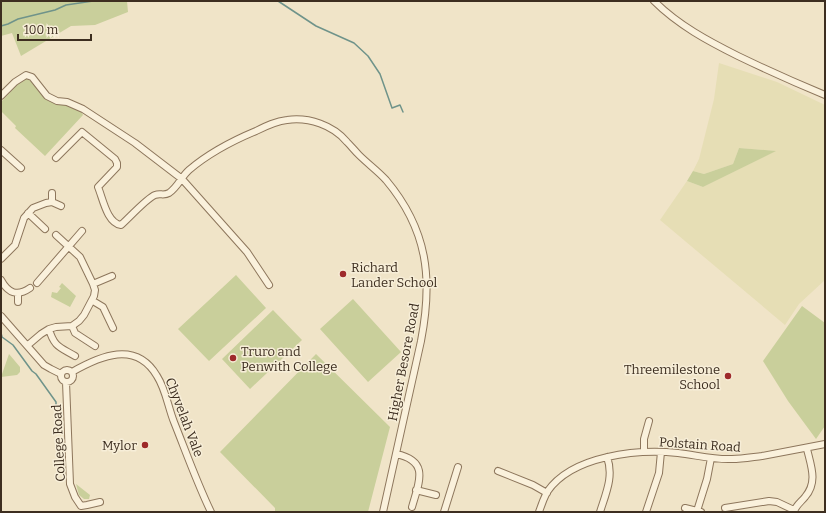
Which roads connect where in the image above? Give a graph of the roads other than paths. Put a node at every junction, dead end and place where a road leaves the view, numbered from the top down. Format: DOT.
graph roads {
  1 [pos="654,1"];
  2 [pos="825,95"];
  3 [pos="1,96"];
  4 [pos="1,150"];
  5 [pos="56,158"];
  6 [pos="21,168"];
  7 [pos="182,179"];
  8 [pos="52,193"];
  9 [pos="52,202"];
  10 [pos="61,206"];
  11 [pos="28,213"];
  12 [pos="45,229"];
  13 [pos="82,231"];
  14 [pos="56,235"];
  15 [pos="69,247"];
  16 [pos="1,259"];
  17 [pos="112,276"];
  18 [pos="1,280"];
  19 [pos="40,283"];
  20 [pos="93,284"];
  21 [pos="269,285"];
  22 [pos="30,288"];
  23 [pos="18,294"];
  24 [pos="93,301"];
  25 [pos="18,302"];
  26 [pos="1,316"];
  27 [pos="72,326"];
  28 [pos="114,328"];
  29 [pos="49,330"];
  30 [pos="28,345"];
  31 [pos="95,346"];
  32 [pos="75,356"];
  33 [pos="72,372"];
  34 [pos="61,374"];
  35 [pos="66,382"];
  36 [pos="649,421"];
  37 [pos="825,444"];
  38 [pos="807,448"];
  39 [pos="644,452"];
  40 [pos="661,452"];
  41 [pos="396,454"];
  42 [pos="607,456"];
  43 [pos="710,458"];
  44 [pos="458,467"];
  45 [pos="498,471"];
  46 [pos="416,490"];
  47 [pos="547,493"];
  48 [pos="436,495"];
  49 [pos="728,499"];
  50 [pos="100,502"];
  51 [pos="412,507"];
  52 [pos="685,508"];
  53 [pos="794,511"];
  54 [pos="211,512"];
  55 [pos="383,512"];
  56 [pos="444,512"];
  57 [pos="539,512"];
  58 [pos="600,512"];
  59 [pos="646,512"];
  60 [pos="699,512"];
  1 -- 2 [label="street"];
  3 -- 7 [label="street"];
  4 -- 6 [label="street"];
  5 -- 7 [label="street, Higher Besore Road"];
  7 -- 21 [label="street"];
  7 -- 41 [label="street, Higher Besore Road"];
  8 -- 9 [label="street"];
  9 -- 10 [label="street"];
  9 -- 11 [label="street"];
  11 -- 12 [label="street"];
  11 -- 16 [label="street"];
  13 -- 15 [label="street"];
  14 -- 15 [label="street"];
  15 -- 19 [label="street"];
  15 -- 20 [label="street"];
  17 -- 20 [label="street"];
  18 -- 23 [label="street"];
  20 -- 24 [label="street"];
  22 -- 23 [label="street"];
  23 -- 25 [label="street"];
  24 -- 27 [label="street"];
  24 -- 28 [label="street"];
  26 -- 30 [label="street"];
  27 -- 29 [label="street"];
  27 -- 31 [label="street"];
  29 -- 30 [label="street"];
  29 -- 32 [label="street"];
  30 -- 34 [label="street"];
  33 -- 34 [label="street, Chyvelah Vale"];
  33 -- 35 [label="street"];
  33 -- 54 [label="street, Chyvelah Vale"];
  34 -- 35 [label="street"];
  35 -- 50 [label="street, College Road"];
  36 -- 39 [label="street, Polstain Road"];
  37 -- 38 [label="street, Polstain Road"];
  38 -- 43 [label="street, Polstain Road"];
  38 -- 53 [label="street"];
  39 -- 40 [label="street, Polstain Road"];
  39 -- 42 [label="street, Polstain Road"];
  40 -- 43 [label="street, Polstain Road"];
  40 -- 59 [label="street"];
  41 -- 46 [label="street"];
  41 -- 55 [label="street, Higher Besore Road"];
  42 -- 47 [label="street, Polstain Road"];
  42 -- 58 [label="street"];
  43 -- 60 [label="street"];
  44 -- 56 [label="street"];
  45 -- 47 [label="street"];
  46 -- 48 [label="street"];
  46 -- 51 [label="street"];
  47 -- 57 [label="street, Polstain Road"];
  49 -- 53 [label="street"];
  52 -- 60 [label="street"];
}
